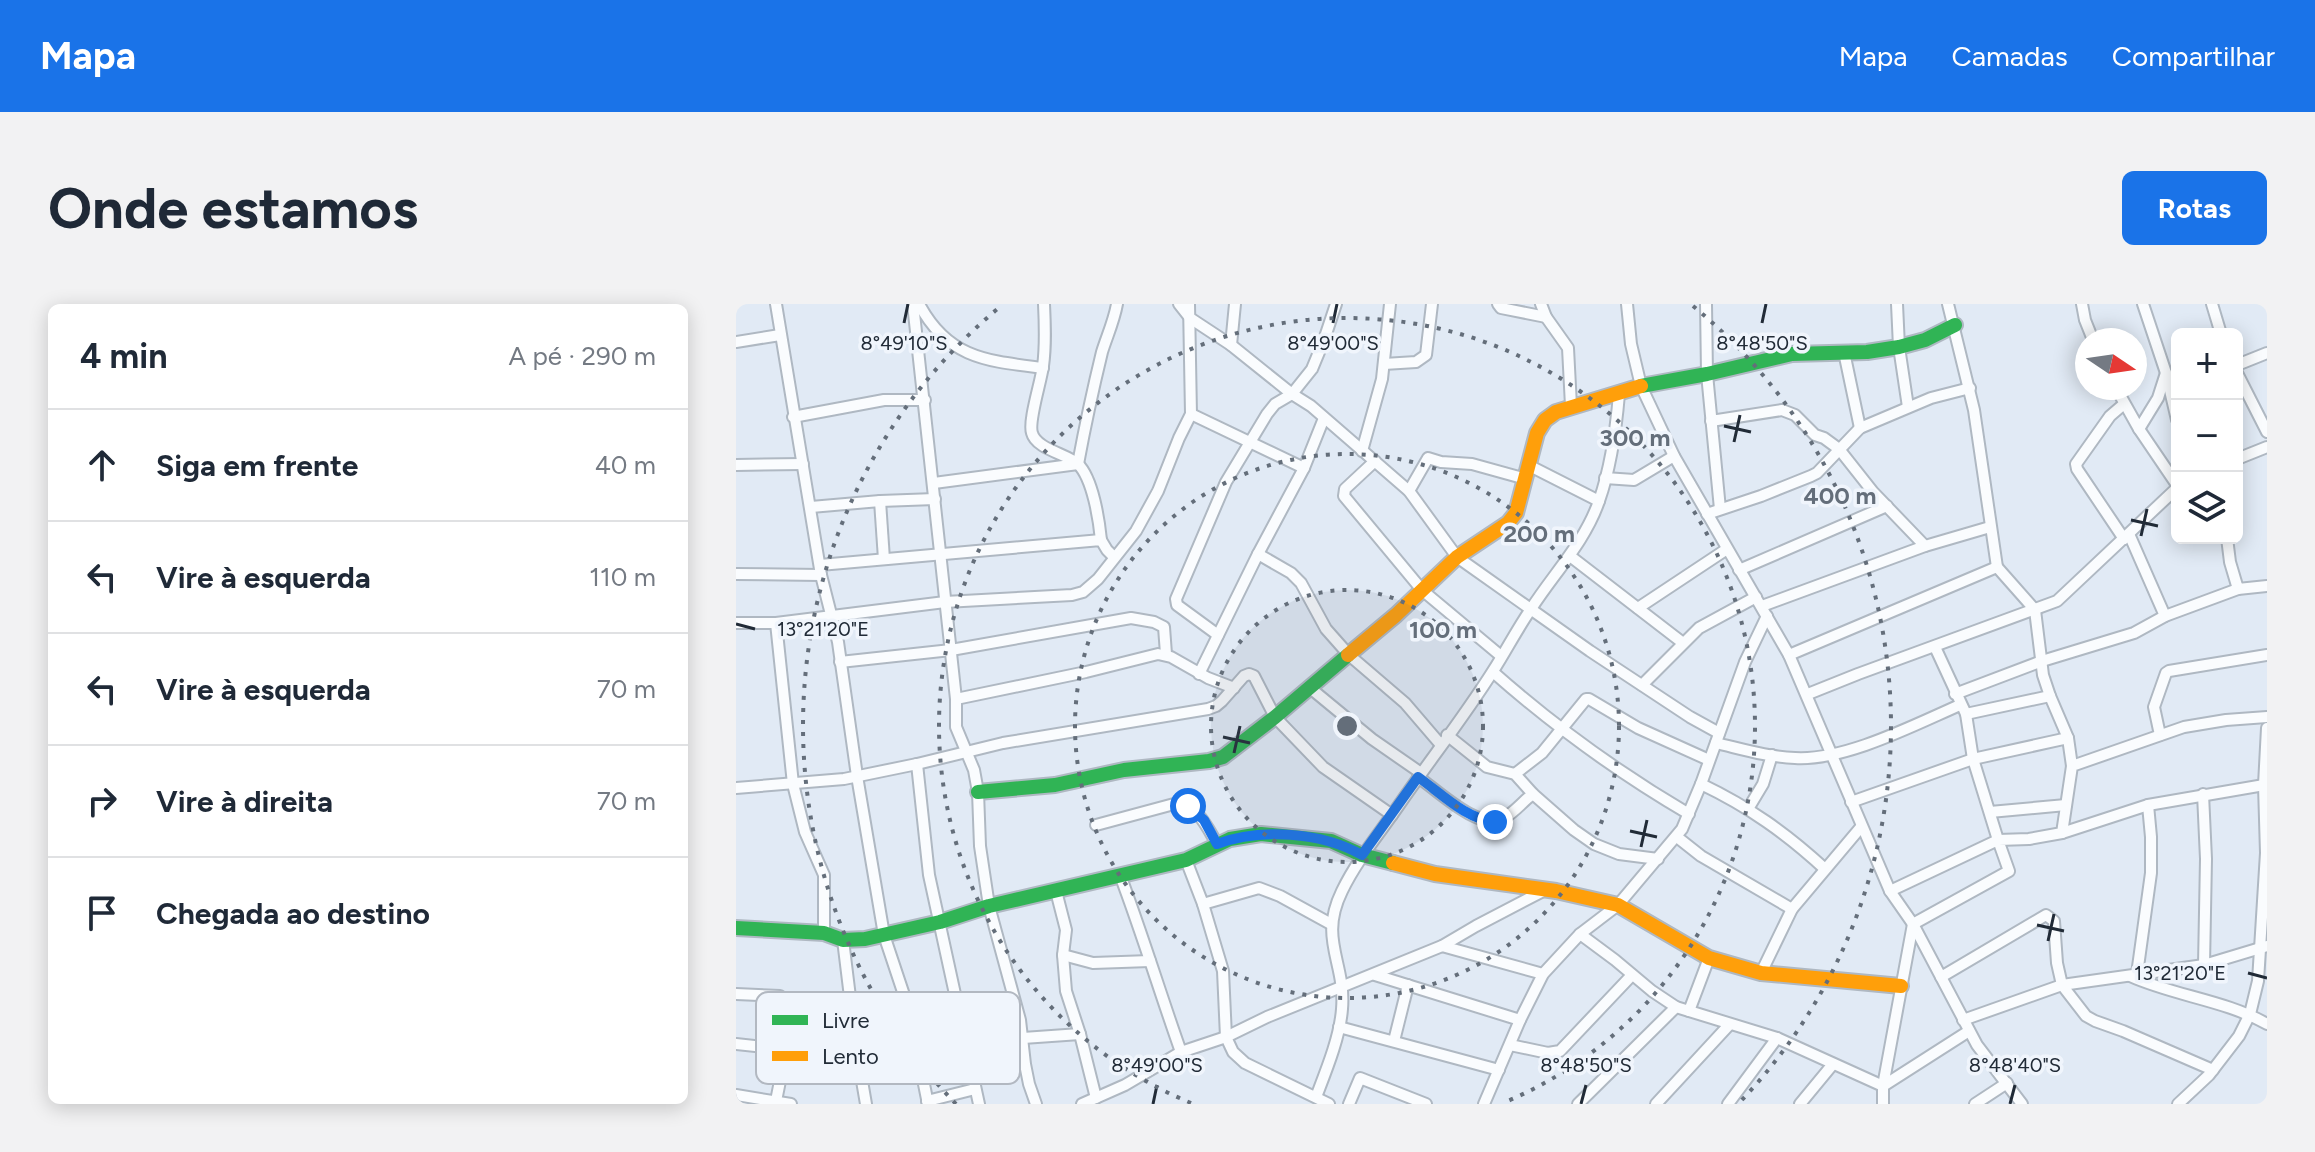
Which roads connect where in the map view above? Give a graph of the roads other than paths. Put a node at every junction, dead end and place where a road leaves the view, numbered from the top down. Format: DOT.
graph roads {
  1 [pos="776,304"];
  2 [pos="916,304"];
  3 [pos="1044,304"];
  4 [pos="1117,304"];
  5 [pos="1179,304"];
  6 [pos="1189,304"];
  7 [pos="1235,304"];
  8 [pos="1336,304"];
  9 [pos="1390,304"];
  10 [pos="1432,304"];
  11 [pos="1498,304"];
  12 [pos="1541,304"];
  13 [pos="1627,304"];
  14 [pos="1706,304"];
  15 [pos="1897,304"];
  16 [pos="1948,304"];
  17 [pos="2082,304"];
  18 [pos="2143,304"];
  19 [pos="2212,304"];
  20 [pos="1546,317"];
  21 [pos="1190,318"];
  22 [pos="1955,325"];
  23 [pos="2088,328"];
  24 [pos="2219,328"];
  25 [pos="780,335"];
  26 [pos="736,342"];
  27 [pos="1231,345"];
  28 [pos="1899,347"];
  29 [pos="1844,352"];
  30 [pos="2267,353"];
  31 [pos="2243,363"];
  32 [pos="1384,364"];
  33 [pos="1043,368"];
  34 [pos="2166,373"];
  35 [pos="1707,374"];
  36 [pos="2243,385"];
  37 [pos="1641,386"];
  38 [pos="1970,388"];
  39 [pos="1292,394"];
  40 [pos="1619,394"];
  41 [pos="925,400"];
  42 [pos="2122,400"];
  43 [pos="2172,400"];
  44 [pos="2124,404"];
  45 [pos="1571,406"];
  46 [pos="1908,407"];
  47 [pos="1191,414"];
  48 [pos="793,417"];
  49 [pos="1324,418"];
  50 [pos="1711,421"];
  51 [pos="1860,428"];
  52 [pos="2139,429"];
  53 [pos="2267,432"];
  54 [pos="1249,440"];
  55 [pos="2267,447"];
  56 [pos="1839,449"];
  57 [pos="1362,451"];
  58 [pos="1674,456"];
  59 [pos="2243,457"];
  60 [pos="1375,461"];
  61 [pos="803,464"];
  62 [pos="1078,464"];
  63 [pos="736,465"];
  64 [pos="1304,468"];
  65 [pos="1528,472"];
  66 [pos="2171,477"];
  67 [pos="1605,478"];
  68 [pos="934,483"];
  69 [pos="1409,491"];
  70 [pos="2171,492"];
  71 [pos="935,499"];
  72 [pos="880,501"];
  73 [pos="1599,501"];
  74 [pos="1887,506"];
  75 [pos="811,507"];
  76 [pos="1720,509"];
  77 [pos="1707,514"];
  78 [pos="1990,527"];
  79 [pos="2127,536"];
  80 [pos="1101,540"];
  81 [pos="2228,544"];
  82 [pos="1925,546"];
  83 [pos="1727,549"];
  84 [pos="940,554"];
  85 [pos="1258,554"];
  86 [pos="1570,556"];
  87 [pos="1114,557"];
  88 [pos="1457,557"];
  89 [pos="884,559"];
  90 [pos="1997,567"];
  91 [pos="820,570"];
  92 [pos="1739,570"];
  93 [pos="736,574"];
  94 [pos="2267,586"];
  95 [pos="2238,589"];
  96 [pos="1422,590"];
  97 [pos="945,602"];
  98 [pos="1762,606"];
  99 [pos="1531,608"];
  100 [pos="1638,608"];
  101 [pos="2035,610"];
  102 [pos="2165,616"];
  103 [pos="832,617"];
  104 [pos="736,623"];
  105 [pos="776,623"];
  106 [pos="1218,635"];
  107 [pos="1683,643"];
  108 [pos="1935,647"];
  109 [pos="951,650"];
  110 [pos="1166,654"];
  111 [pos="1349,655"];
  112 [pos="1789,655"];
  113 [pos="2267,655"];
  114 [pos="1501,656"];
  115 [pos="2042,661"];
  116 [pos="840,662"];
  117 [pos="1493,672"];
  118 [pos="1199,674"];
  119 [pos="1642,685"];
  120 [pos="1309,687"];
  121 [pos="1234,688"];
  122 [pos="1808,694"];
  123 [pos="2050,696"];
  124 [pos="956,699"];
  125 [pos="1960,704"];
  126 [pos="1275,717"];
  127 [pos="2267,717"];
  128 [pos="1563,728"];
  129 [pos="2267,728"];
  130 [pos="2160,735"];
  131 [pos="1718,738"];
  132 [pos="2068,738"];
  133 [pos="1444,740"];
  134 [pos="967,751"];
  135 [pos="1772,755"];
  136 [pos="1834,755"];
  137 [pos="1973,759"];
  138 [pos="1709,760"];
  139 [pos="917,764"];
  140 [pos="2072,766"];
  141 [pos="1515,774"];
  142 [pos="1420,775"];
  143 [pos="857,776"];
  144 [pos="793,784"];
  145 [pos="1701,784"];
  146 [pos="2264,785"];
  147 [pos="736,788"];
  148 [pos="978,792"];
  149 [pos="1533,794"];
  150 [pos="2203,794"];
  151 [pos="1851,802"];
  152 [pos="2066,805"];
  153 [pos="2148,805"];
  154 [pos="1748,809"];
  155 [pos="1990,812"];
  156 [pos="1689,814"];
  157 [pos="1392,815"];
  158 [pos="1096,825"];
  159 [pos="1861,827"];
  160 [pos="2062,833"];
  161 [pos="1677,837"];
  162 [pos="1998,840"];
  163 [pos="1217,844"];
  164 [pos="1362,855"];
  165 [pos="1658,859"];
  166 [pos="1186,860"];
  167 [pos="1825,869"];
  168 [pos="1120,875"];
  169 [pos="1547,889"];
  170 [pos="1056,891"];
  171 [pos="1890,891"];
  172 [pos="1203,904"];
  173 [pos="1618,905"];
  174 [pos="989,906"];
  175 [pos="1792,909"];
  176 [pos="940,922"];
  177 [pos="1331,924"];
  178 [pos="1913,924"];
  179 [pos="736,928"];
  180 [pos="824,933"];
  181 [pos="1580,934"];
  182 [pos="884,935"];
  183 [pos="843,940"];
  184 [pos="1442,946"];
  185 [pos="2263,948"];
  186 [pos="1063,955"];
  187 [pos="1709,958"];
  188 [pos="1150,961"];
  189 [pos="2204,965"];
  190 [pos="1761,973"];
  191 [pos="1543,974"];
  192 [pos="2133,974"];
  193 [pos="1375,975"];
  194 [pos="1632,975"];
  195 [pos="1941,977"];
  196 [pos="1408,985"];
  197 [pos="2062,985"];
  198 [pos="1901,986"];
  199 [pos="1342,987"];
  200 [pos="849,992"];
  201 [pos="903,992"];
  202 [pos="955,992"];
  203 [pos="1012,992"];
  204 [pos="736,994"];
  205 [pos="756,995"];
  206 [pos="1676,1007"];
  207 [pos="1689,1011"];
  208 [pos="2250,1014"];
  209 [pos="1020,1020"];
  210 [pos="1520,1020"];
  211 [pos="1963,1020"];
  212 [pos="2267,1024"];
  213 [pos="1729,1025"];
  214 [pos="1339,1027"];
  215 [pos="1969,1031"];
  216 [pos="1080,1034"];
  217 [pos="1226,1037"];
  218 [pos="1023,1038"];
  219 [pos="1777,1038"];
  220 [pos="1394,1041"];
  221 [pos="736,1044"];
  222 [pos="1510,1045"];
  223 [pos="756,1046"];
  224 [pos="1181,1052"];
  225 [pos="1833,1064"];
  226 [pos="1499,1070"];
  227 [pos="2213,1070"];
  228 [pos="2007,1083"];
  229 [pos="779,1084"];
  230 [pos="863,1084"];
  231 [pos="974,1084"];
  232 [pos="1883,1086"];
  233 [pos="975,1089"];
  234 [pos="736,1095"];
  235 [pos="1316,1097"];
  236 [pos="1096,1098"];
  237 [pos="776,1101"];
  238 [pos="928,1103"];
  239 [pos="1582,1103"];
  240 [pos="791,1104"];
  241 [pos="866,1104"];
  242 [pos="979,1104"];
  243 [pos="1036,1104"];
  244 [pos="1082,1104"];
  245 [pos="1329,1104"];
  246 [pos="1349,1104"];
  247 [pos="1426,1104"];
  248 [pos="1484,1104"];
  249 [pos="1656,1104"];
  250 [pos="1728,1104"];
  251 [pos="1800,1104"];
  252 [pos="1883,1104"];
  253 [pos="1975,1104"];
  254 [pos="2022,1104"];
  255 [pos="2178,1104"];
  1 -- 25 [label="street"];
  2 -- 33 [label="street"];
  2 -- 41 [label="street"];
  3 -- 33 [label="street"];
  4 -- 62 [label="street"];
  5 -- 21 [label="street"];
  6 -- 21 [label="street"];
  7 -- 27 [label="street"];
  8 -- 39 [label="street"];
  9 -- 32 [label="street"];
  10 -- 32 [label="street"];
  11 -- 20 [label="street"];
  12 -- 20 [label="street"];
  13 -- 37 [label="street"];
  14 -- 35 [label="street"];
  15 -- 28 [label="street"];
  16 -- 22 [label="street"];
  17 -- 23 [label="street"];
  18 -- 34 [label="street"];
  19 -- 24 [label="street"];
  20 -- 45 [label="street"];
  21 -- 27 [label="street"];
  21 -- 47 [label="street"];
  22 -- 28 [label="street"];
  22 -- 38 [label="street"];
  25 -- 26 [label="street"];
  25 -- 48 [label="street"];
  27 -- 39 [label="street"];
  28 -- 29 [label="street"];
  28 -- 46 [label="street"];
  29 -- 35 [label="street"];
  29 -- 51 [label="street"];
  30 -- 31 [label="street"];
  32 -- 57 [label="street"];
  33 -- 62 [label="street"];
  34 -- 43 [label="street"];
  34 -- 52 [label="street"];
  35 -- 37 [label="street"];
  35 -- 50 [label="street"];
  36 -- 53 [label="street"];
  37 -- 40 [label="street"];
  37 -- 58 [label="street"];
  38 -- 46 [label="street"];
  38 -- 78 [label="street"];
  39 -- 49 [label="street"];
  39 -- 54 [label="street"];
  40 -- 45 [label="street"];
  40 -- 67 [label="street"];
  41 -- 48 [label="street"];
  41 -- 68 [label="street"];
  42 -- 44 [label="street"];
  44 -- 52 [label="street"];
  44 -- 79 [label="street"];
  45 -- 65 [label="street"];
  46 -- 51 [label="street"];
  47 -- 54 [label="street"];
  47 -- 87 [label="street"];
  48 -- 61 [label="street"];
  49 -- 57 [label="street"];
  49 -- 64 [label="street"];
  50 -- 56 [label="street"];
  50 -- 76 [label="street"];
  51 -- 56 [label="street"];
  52 -- 66 [label="street"];
  54 -- 64 [label="street"];
  54 -- 106 [label="street"];
  55 -- 59 [label="street"];
  56 -- 74 [label="street"];
  56 -- 76 [label="street"];
  57 -- 60 [label="street"];
  58 -- 67 [label="street"];
  58 -- 77 [label="street"];
  60 -- 69 [label="street"];
  60 -- 96 [label="street"];
  61 -- 63 [label="street"];
  61 -- 75 [label="street"];
  62 -- 68 [label="street"];
  62 -- 80 [label="street"];
  64 -- 85 [label="street"];
  65 -- 69 [label="street"];
  65 -- 73 [label="street"];
  65 -- 88 [label="street"];
  67 -- 73 [label="street"];
  68 -- 71 [label="street"];
  69 -- 88 [label="street"];
  70 -- 79 [label="street"];
  71 -- 72 [label="street"];
  71 -- 84 [label="street"];
  72 -- 75 [label="street"];
  72 -- 89 [label="street"];
  73 -- 86 [label="street"];
  74 -- 82 [label="street"];
  74 -- 92 [label="street"];
  75 -- 91 [label="street"];
  76 -- 77 [label="street"];
  77 -- 83 [label="street"];
  78 -- 82 [label="street"];
  78 -- 90 [label="street"];
  79 -- 101 [label="street"];
  79 -- 102 [label="street"];
  80 -- 84 [label="street"];
  80 -- 87 [label="street"];
  81 -- 95 [label="street"];
  82 -- 98 [label="street"];
  83 -- 92 [label="street"];
  83 -- 100 [label="street"];
  84 -- 89 [label="street"];
  84 -- 97 [label="street"];
  85 -- 106 [label="street"];
  85 -- 111 [label="street"];
  86 -- 99 [label="street"];
  86 -- 100 [label="street"];
  87 -- 97 [label="street"];
  88 -- 96 [label="street"];
  88 -- 99 [label="street"];
  89 -- 91 [label="street"];
  90 -- 101 [label="street"];
  90 -- 112 [label="street"];
  91 -- 93 [label="street"];
  91 -- 103 [label="street"];
  92 -- 98 [label="street"];
  94 -- 95 [label="street"];
  95 -- 102 [label="street"];
  96 -- 111 [label="street"];
  96 -- 114 [label="street"];
  97 -- 103 [label="street"];
  97 -- 109 [label="street"];
  98 -- 107 [label="street"];
  98 -- 112 [label="street"];
  98 -- 131 [label="street"];
  99 -- 114 [label="street"];
  99 -- 119 [label="street"];
  100 -- 107 [label="street"];
  101 -- 108 [label="street"];
  101 -- 115 [label="street"];
  102 -- 115 [label="street"];
  103 -- 105 [label="street"];
  103 -- 116 [label="street"];
  104 -- 105 [label="street"];
  105 -- 144 [label="street"];
  106 -- 118 [label="street"];
  107 -- 119 [label="street"];
  108 -- 122 [label="street"];
  108 -- 125 [label="street"];
  109 -- 110 [label="street"];
  109 -- 116 [label="street"];
  109 -- 124 [label="street"];
  110 -- 118 [label="street"];
  110 -- 124 [label="street"];
  111 -- 120 [label="street"];
  111 -- 133 [label="street"];
  112 -- 122 [label="street"];
  113 -- 130 [label="street"];
  114 -- 117 [label="street"];
  115 -- 123 [label="street"];
  115 -- 125 [label="street"];
  116 -- 143 [label="street"];
  117 -- 128 [label="street"];
  117 -- 133 [label="street"];
  118 -- 121 [label="street"];
  119 -- 131 [label="street"];
  120 -- 126 [label="street"];
  120 -- 142 [label="street"];
  121 -- 126 [label="street"];
  121 -- 134 [label="street"];
  122 -- 136 [label="street"];
  123 -- 125 [label="street"];
  123 -- 132 [label="street"];
  124 -- 134 [label="street"];
  125 -- 136 [label="street"];
  125 -- 137 [label="street"];
  126 -- 148 [label="street"];
  126 -- 157 [label="street"];
  127 -- 130 [label="street"];
  128 -- 138 [label="street"];
  128 -- 141 [label="street"];
  128 -- 156 [label="street"];
  129 -- 146 [label="street"];
  130 -- 140 [label="street"];
  131 -- 135 [label="street"];
  131 -- 138 [label="street"];
  132 -- 137 [label="street"];
  132 -- 140 [label="street"];
  133 -- 141 [label="street"];
  133 -- 142 [label="street"];
  134 -- 139 [label="street"];
  134 -- 148 [label="street"];
  135 -- 136 [label="street"];
  135 -- 154 [label="street"];
  136 -- 151 [label="street"];
  137 -- 151 [label="street"];
  137 -- 155 [label="street"];
  138 -- 145 [label="street"];
  139 -- 143 [label="street"];
  139 -- 176 [label="street"];
  140 -- 152 [label="street"];
  141 -- 149 [label="street"];
  142 -- 149 [label="street"];
  142 -- 157 [label="street"];
  143 -- 144 [label="street"];
  143 -- 182 [label="street"];
  144 -- 147 [label="street"];
  144 -- 180 [label="street"];
  145 -- 154 [label="street"];
  145 -- 156 [label="street"];
  146 -- 150 [label="street"];
  146 -- 185 [label="street"];
  148 -- 174 [label="street"];
  149 -- 165 [label="street"];
  150 -- 153 [label="street"];
  150 -- 189 [label="street"];
  151 -- 159 [label="street"];
  152 -- 155 [label="street"];
  152 -- 160 [label="street"];
  153 -- 160 [label="street"];
  153 -- 192 [label="street"];
  154 -- 167 [label="street"];
  155 -- 162 [label="street"];
  156 -- 161 [label="street"];
  157 -- 164 [label="street"];
  158 -- 163 [label="street"];
  159 -- 167 [label="street"];
  159 -- 171 [label="street"];
  160 -- 162 [label="street"];
  161 -- 165 [label="street"];
  161 -- 175 [label="street"];
  162 -- 171 [label="street"];
  162 -- 178 [label="street"];
  163 -- 164 [label="street"];
  163 -- 166 [label="street"];
  164 -- 169 [label="street"];
  164 -- 177 [label="street"];
  165 -- 173 [label="street"];
  166 -- 168 [label="street"];
  166 -- 172 [label="street"];
  167 -- 175 [label="street"];
  168 -- 170 [label="street"];
  168 -- 188 [label="street"];
  169 -- 173 [label="street"];
  169 -- 184 [label="street"];
  170 -- 174 [label="street"];
  170 -- 186 [label="street"];
  171 -- 178 [label="street"];
  172 -- 177 [label="street"];
  172 -- 217 [label="street"];
  173 -- 181 [label="street"];
  173 -- 187 [label="street"];
  174 -- 176 [label="street"];
  174 -- 203 [label="street"];
  175 -- 190 [label="street"];
  176 -- 182 [label="street"];
  176 -- 202 [label="street"];
  177 -- 199 [label="street"];
  178 -- 195 [label="street"];
  178 -- 198 [label="street"];
  179 -- 180 [label="street"];
  180 -- 183 [label="street"];
  181 -- 191 [label="street"];
  181 -- 194 [label="street"];
  182 -- 183 [label="street"];
  182 -- 201 [label="street"];
  183 -- 200 [label="street"];
  184 -- 191 [label="street"];
  184 -- 193 [label="street"];
  185 -- 189 [label="street"];
  185 -- 208 [label="street"];
  186 -- 188 [label="street"];
  186 -- 216 [label="street"];
  187 -- 190 [label="street"];
  187 -- 207 [label="street"];
  188 -- 224 [label="street"];
  189 -- 192 [label="street"];
  190 -- 198 [label="street"];
  191 -- 210 [label="street"];
  192 -- 197 [label="street"];
  192 -- 208 [label="street"];
  193 -- 196 [label="street"];
  193 -- 199 [label="street"];
  194 -- 206 [label="street"];
  194 -- 222 [label="street"];
  195 -- 197 [label="street"];
  195 -- 211 [label="street"];
  196 -- 210 [label="street"];
  196 -- 220 [label="street"];
  197 -- 211 [label="street"];
  197 -- 227 [label="street"];
  198 -- 232 [label="street"];
  199 -- 214 [label="street"];
  199 -- 217 [label="street"];
  204 -- 205 [label="street"];
  206 -- 207 [label="street"];
  206 -- 239 [label="street"];
  207 -- 213 [label="street"];
  208 -- 212 [label="street"];
  208 -- 227 [label="street"];
  209 -- 218 [label="street"];
  210 -- 222 [label="street"];
  211 -- 215 [label="street"];
  213 -- 219 [label="street"];
  213 -- 249 [label="street"];
  214 -- 220 [label="street"];
  214 -- 235 [label="street"];
  215 -- 228 [label="street"];
  215 -- 232 [label="street"];
  216 -- 218 [label="street"];
  216 -- 236 [label="street"];
  217 -- 224 [label="street"];
  217 -- 235 [label="street"];
  218 -- 243 [label="street"];
  219 -- 225 [label="street"];
  219 -- 250 [label="street"];
  220 -- 226 [label="street"];
  221 -- 223 [label="street"];
  222 -- 226 [label="street"];
  224 -- 236 [label="street"];
  225 -- 232 [label="street"];
  225 -- 251 [label="street"];
  226 -- 248 [label="street"];
  227 -- 255 [label="street"];
  228 -- 253 [label="street"];
  228 -- 254 [label="street"];
  229 -- 237 [label="street"];
  230 -- 241 [label="street"];
  231 -- 233 [label="street"];
  232 -- 252 [label="street"];
  233 -- 238 [label="street"];
  233 -- 242 [label="street"];
  234 -- 237 [label="street"];
  235 -- 245 [label="street"];
  236 -- 244 [label="street"];
  237 -- 240 [label="street"];
  246 -- 247 [label="street"];
}
